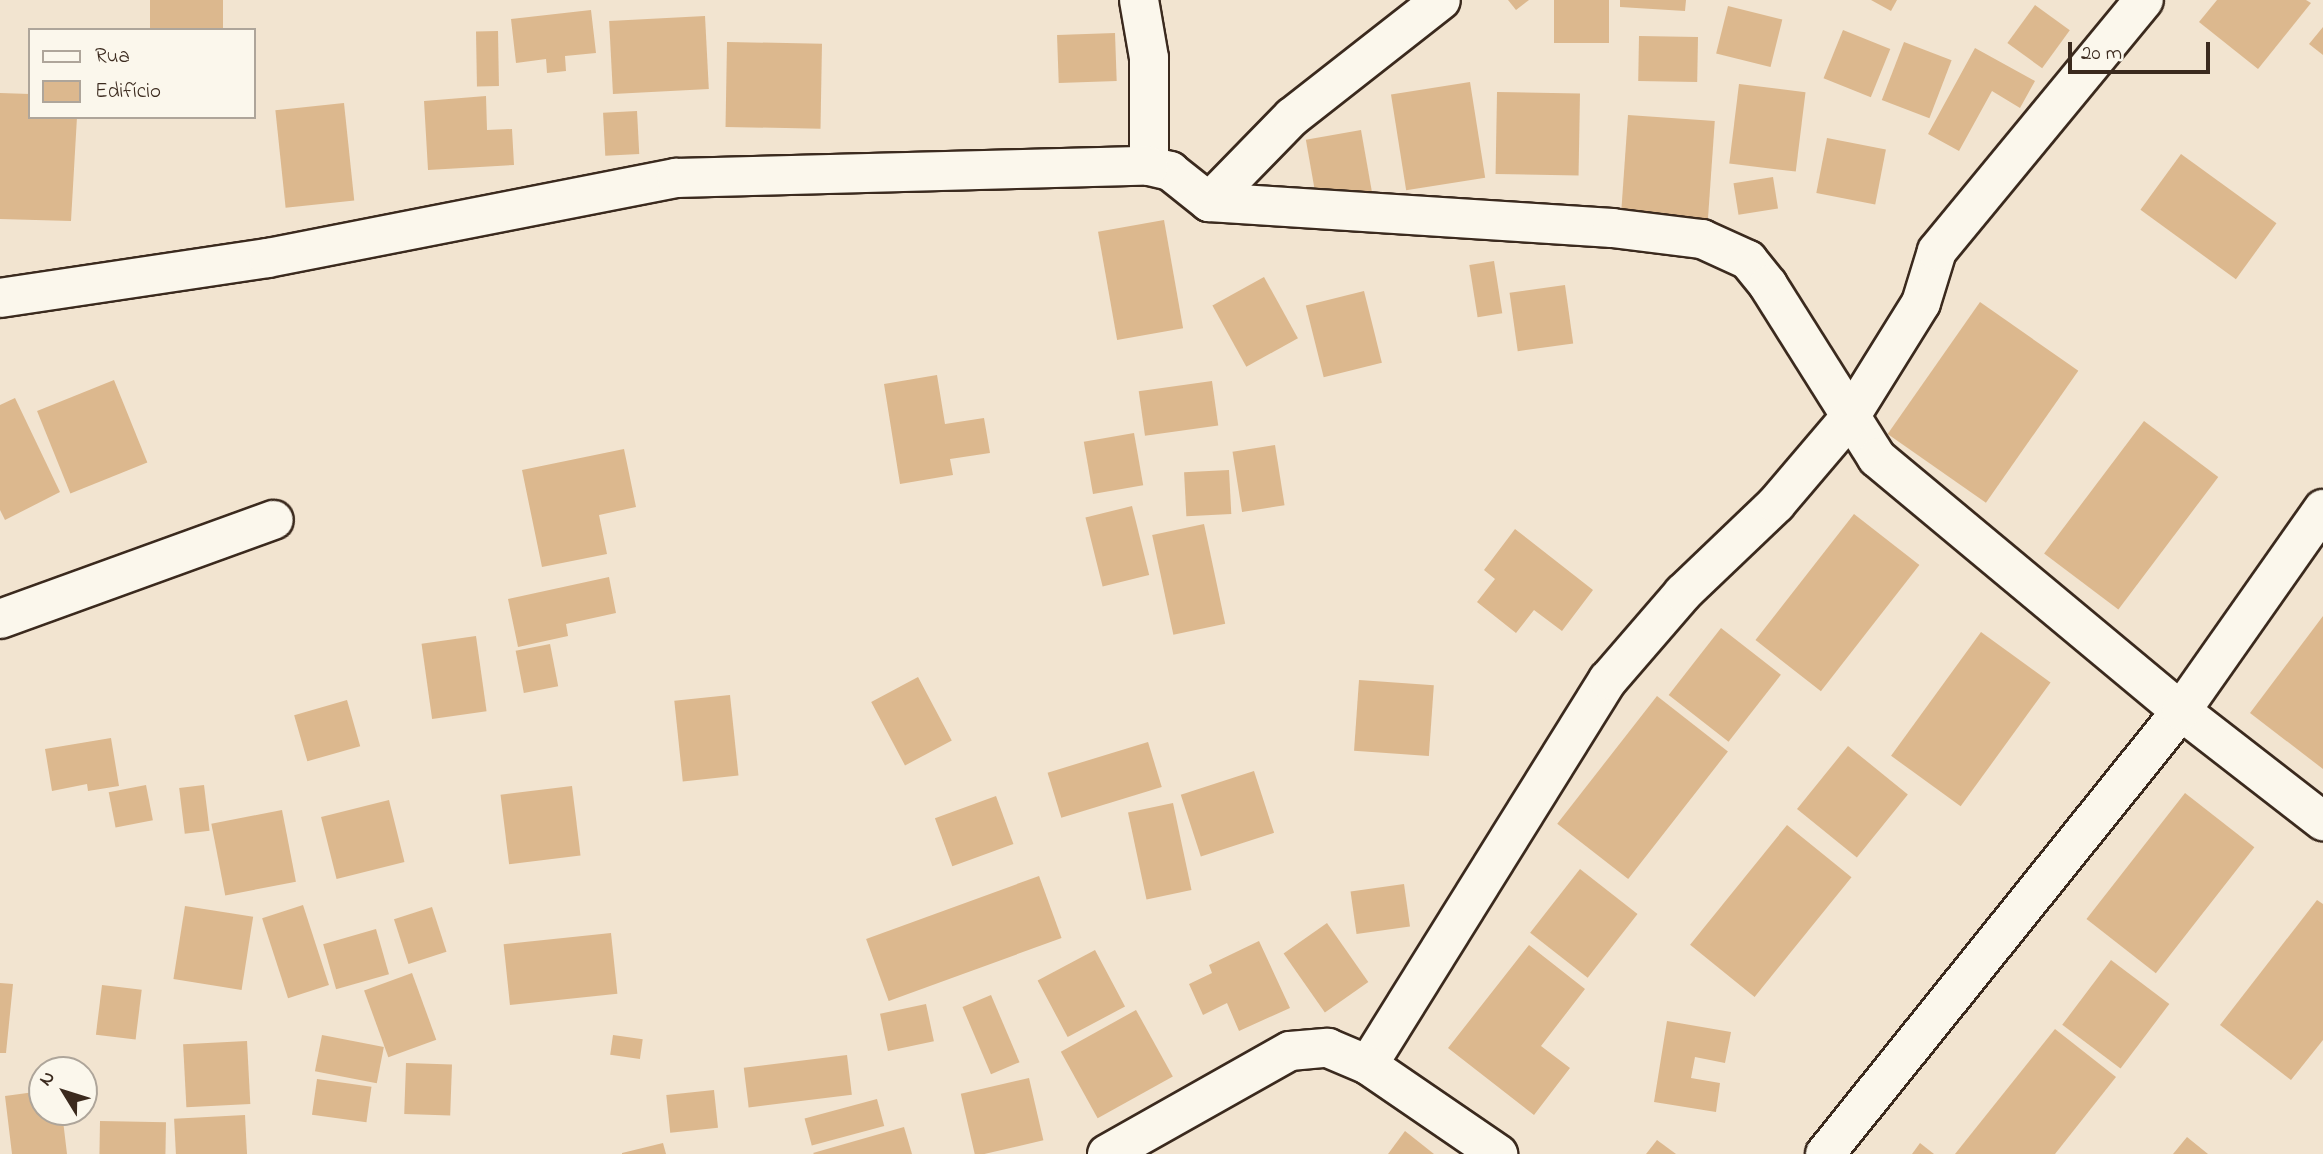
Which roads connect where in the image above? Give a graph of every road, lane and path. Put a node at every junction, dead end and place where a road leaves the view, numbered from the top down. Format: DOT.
graph roads {
  1 [pos="1139,0"];
  2 [pos="1441,0"];
  3 [pos="2144,0"];
  4 [pos="1149,166"];
  5 [pos="1209,202"];
  6 [pos="0,298"];
  7 [pos="1850,417"];
  8 [pos="2323,509"];
  9 [pos="274,520"];
  10 [pos="0,619"];
  11 [pos="2180,710"];
  12 [pos="2323,821"];
  13 [pos="1368,1065"];
  14 [pos="1107,1154"];
  15 [pos="1498,1154"];
  16 [pos="1825,1154"];
  1 -- 4 [label="street"];
  2 -- 5 [label="street"];
  3 -- 7 [label="street"];
  4 -- 5 [label="street"];
  4 -- 6 [label="street"];
  5 -- 7 [label="street"];
  7 -- 11 [label="street"];
  7 -- 13 [label="street"];
  8 -- 11 [label="street"];
  9 -- 10 [label="street"];
  11 -- 12 [label="street"];
  11 -- 16 [label="street"];
  13 -- 14 [label="street"];
  13 -- 15 [label="street"];
}
